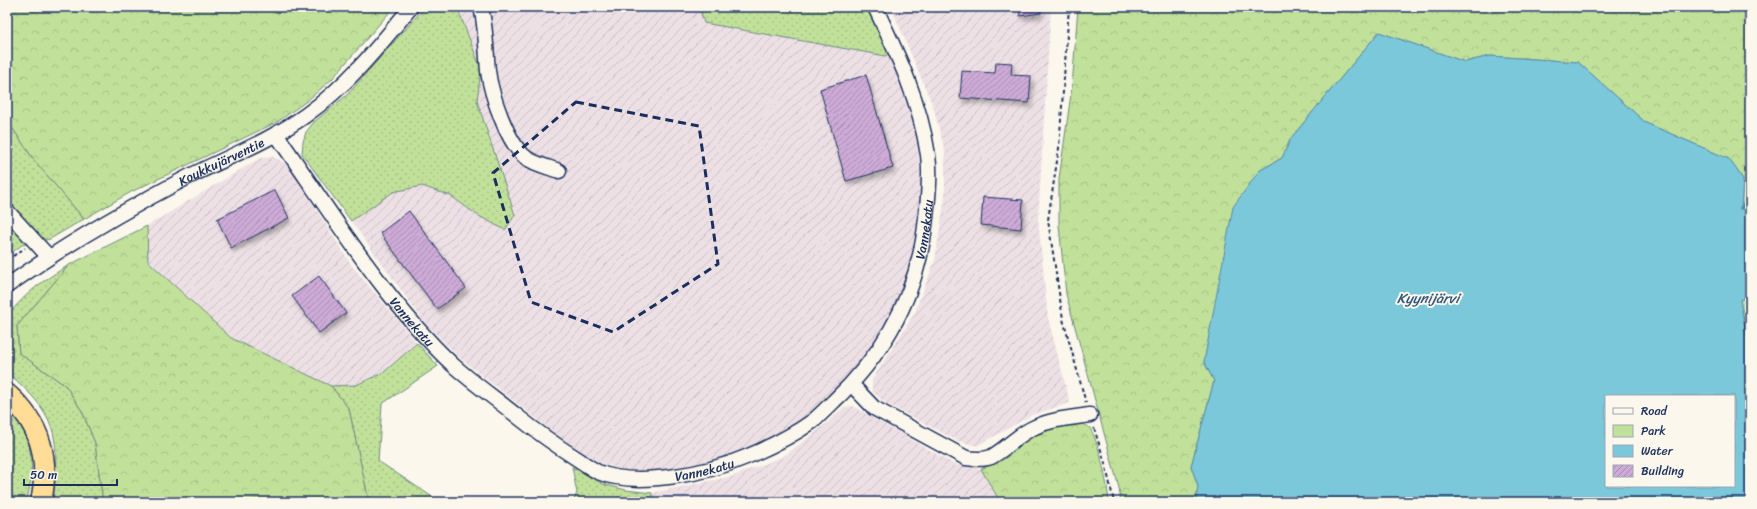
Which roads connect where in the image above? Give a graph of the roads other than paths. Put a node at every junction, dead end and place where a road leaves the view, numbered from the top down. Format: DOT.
graph roads {
  1 [pos="411,7"];
  2 [pos="481,7"];
  3 [pos="875,7"];
  4 [pos="276,134"];
  5 [pos="559,171"];
  6 [pos="7,211"];
  7 [pos="48,256"];
  8 [pos="7,286"];
  9 [pos="852,385"];
  10 [pos="7,394"];
  11 [pos="1090,415"];
  12 [pos="41,502"];
  1 -- 4 [label="street, Koukkujärventie"];
  2 -- 5 [label="street"];
  3 -- 9 [label="street, Vannekatu"];
  4 -- 7 [label="street, Koukkujärventie"];
  4 -- 9 [label="street, Vannekatu"];
  6 -- 7 [label="street"];
  7 -- 8 [label="street, Koukkujärventie"];
  9 -- 11 [label="street"];
  10 -- 12 [label="highway"];
}
